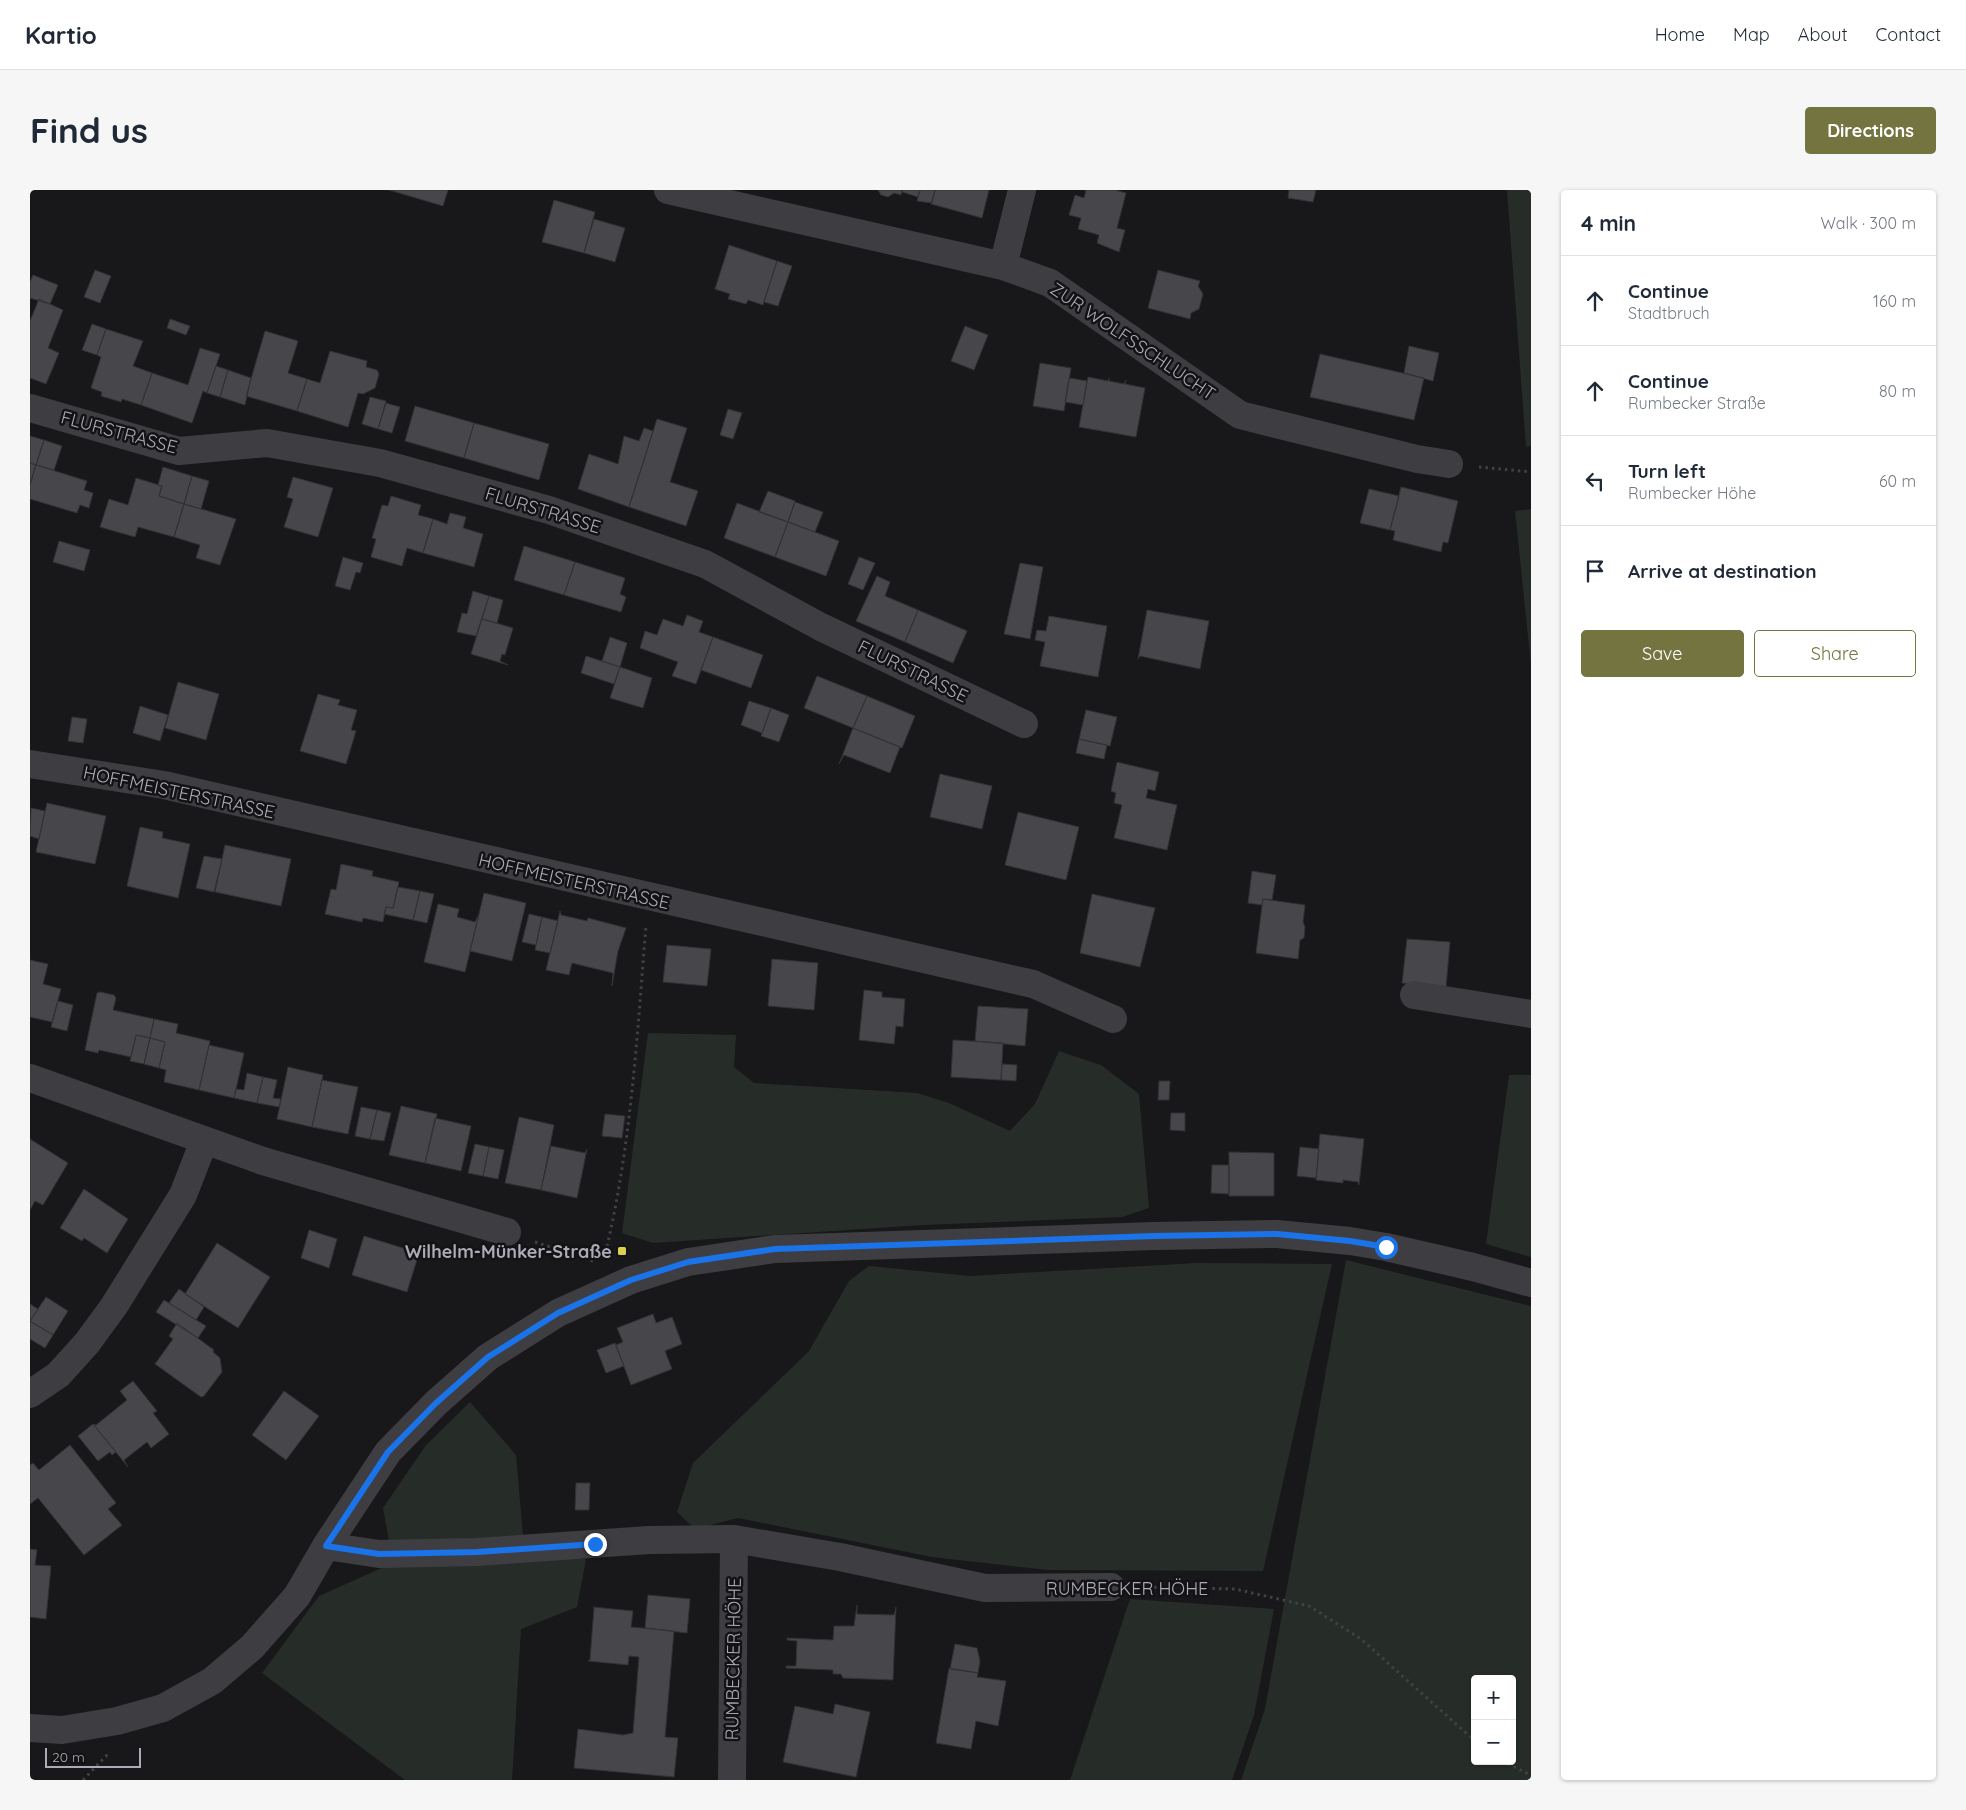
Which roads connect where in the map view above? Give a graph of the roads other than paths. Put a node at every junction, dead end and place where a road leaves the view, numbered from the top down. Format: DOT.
graph roads {
  1 [pos="668,190"];
  2 [pos="1022,190"];
  3 [pos="1003,266"];
  4 [pos="30,408"];
  5 [pos="1449,464"];
  6 [pos="1024,724"];
  7 [pos="30,764"];
  8 [pos="1414,995"];
  9 [pos="1531,1014"];
  10 [pos="1113,1019"];
  11 [pos="30,1078"];
  12 [pos="204,1141"];
  13 [pos="507,1232"];
  14 [pos="1531,1283"];
  15 [pos="30,1394"];
  16 [pos="734,1539"];
  17 [pos="326,1546"];
  18 [pos="1111,1586"];
  19 [pos="30,1728"];
  20 [pos="732,1780"];
  1 -- 3 [label="street, ZUR WOLFSSCHLUCHT"];
  2 -- 3 [label="street"];
  3 -- 5 [label="street, ZUR WOLFSSCHLUCHT"];
  4 -- 6 [label="street, FLURSTRASSE"];
  7 -- 10 [label="street, HOFFMEISTERSTRASSE"];
  8 -- 9 [label="street"];
  11 -- 12 [label="street"];
  12 -- 13 [label="street"];
  12 -- 15 [label="street"];
  14 -- 17 [label="street"];
  16 -- 17 [label="street, RUMBECKER HÖHE"];
  16 -- 18 [label="street, RUMBECKER HÖHE"];
  16 -- 20 [label="street, RUMBECKER HÖHE"];
  17 -- 19 [label="street"];
}
